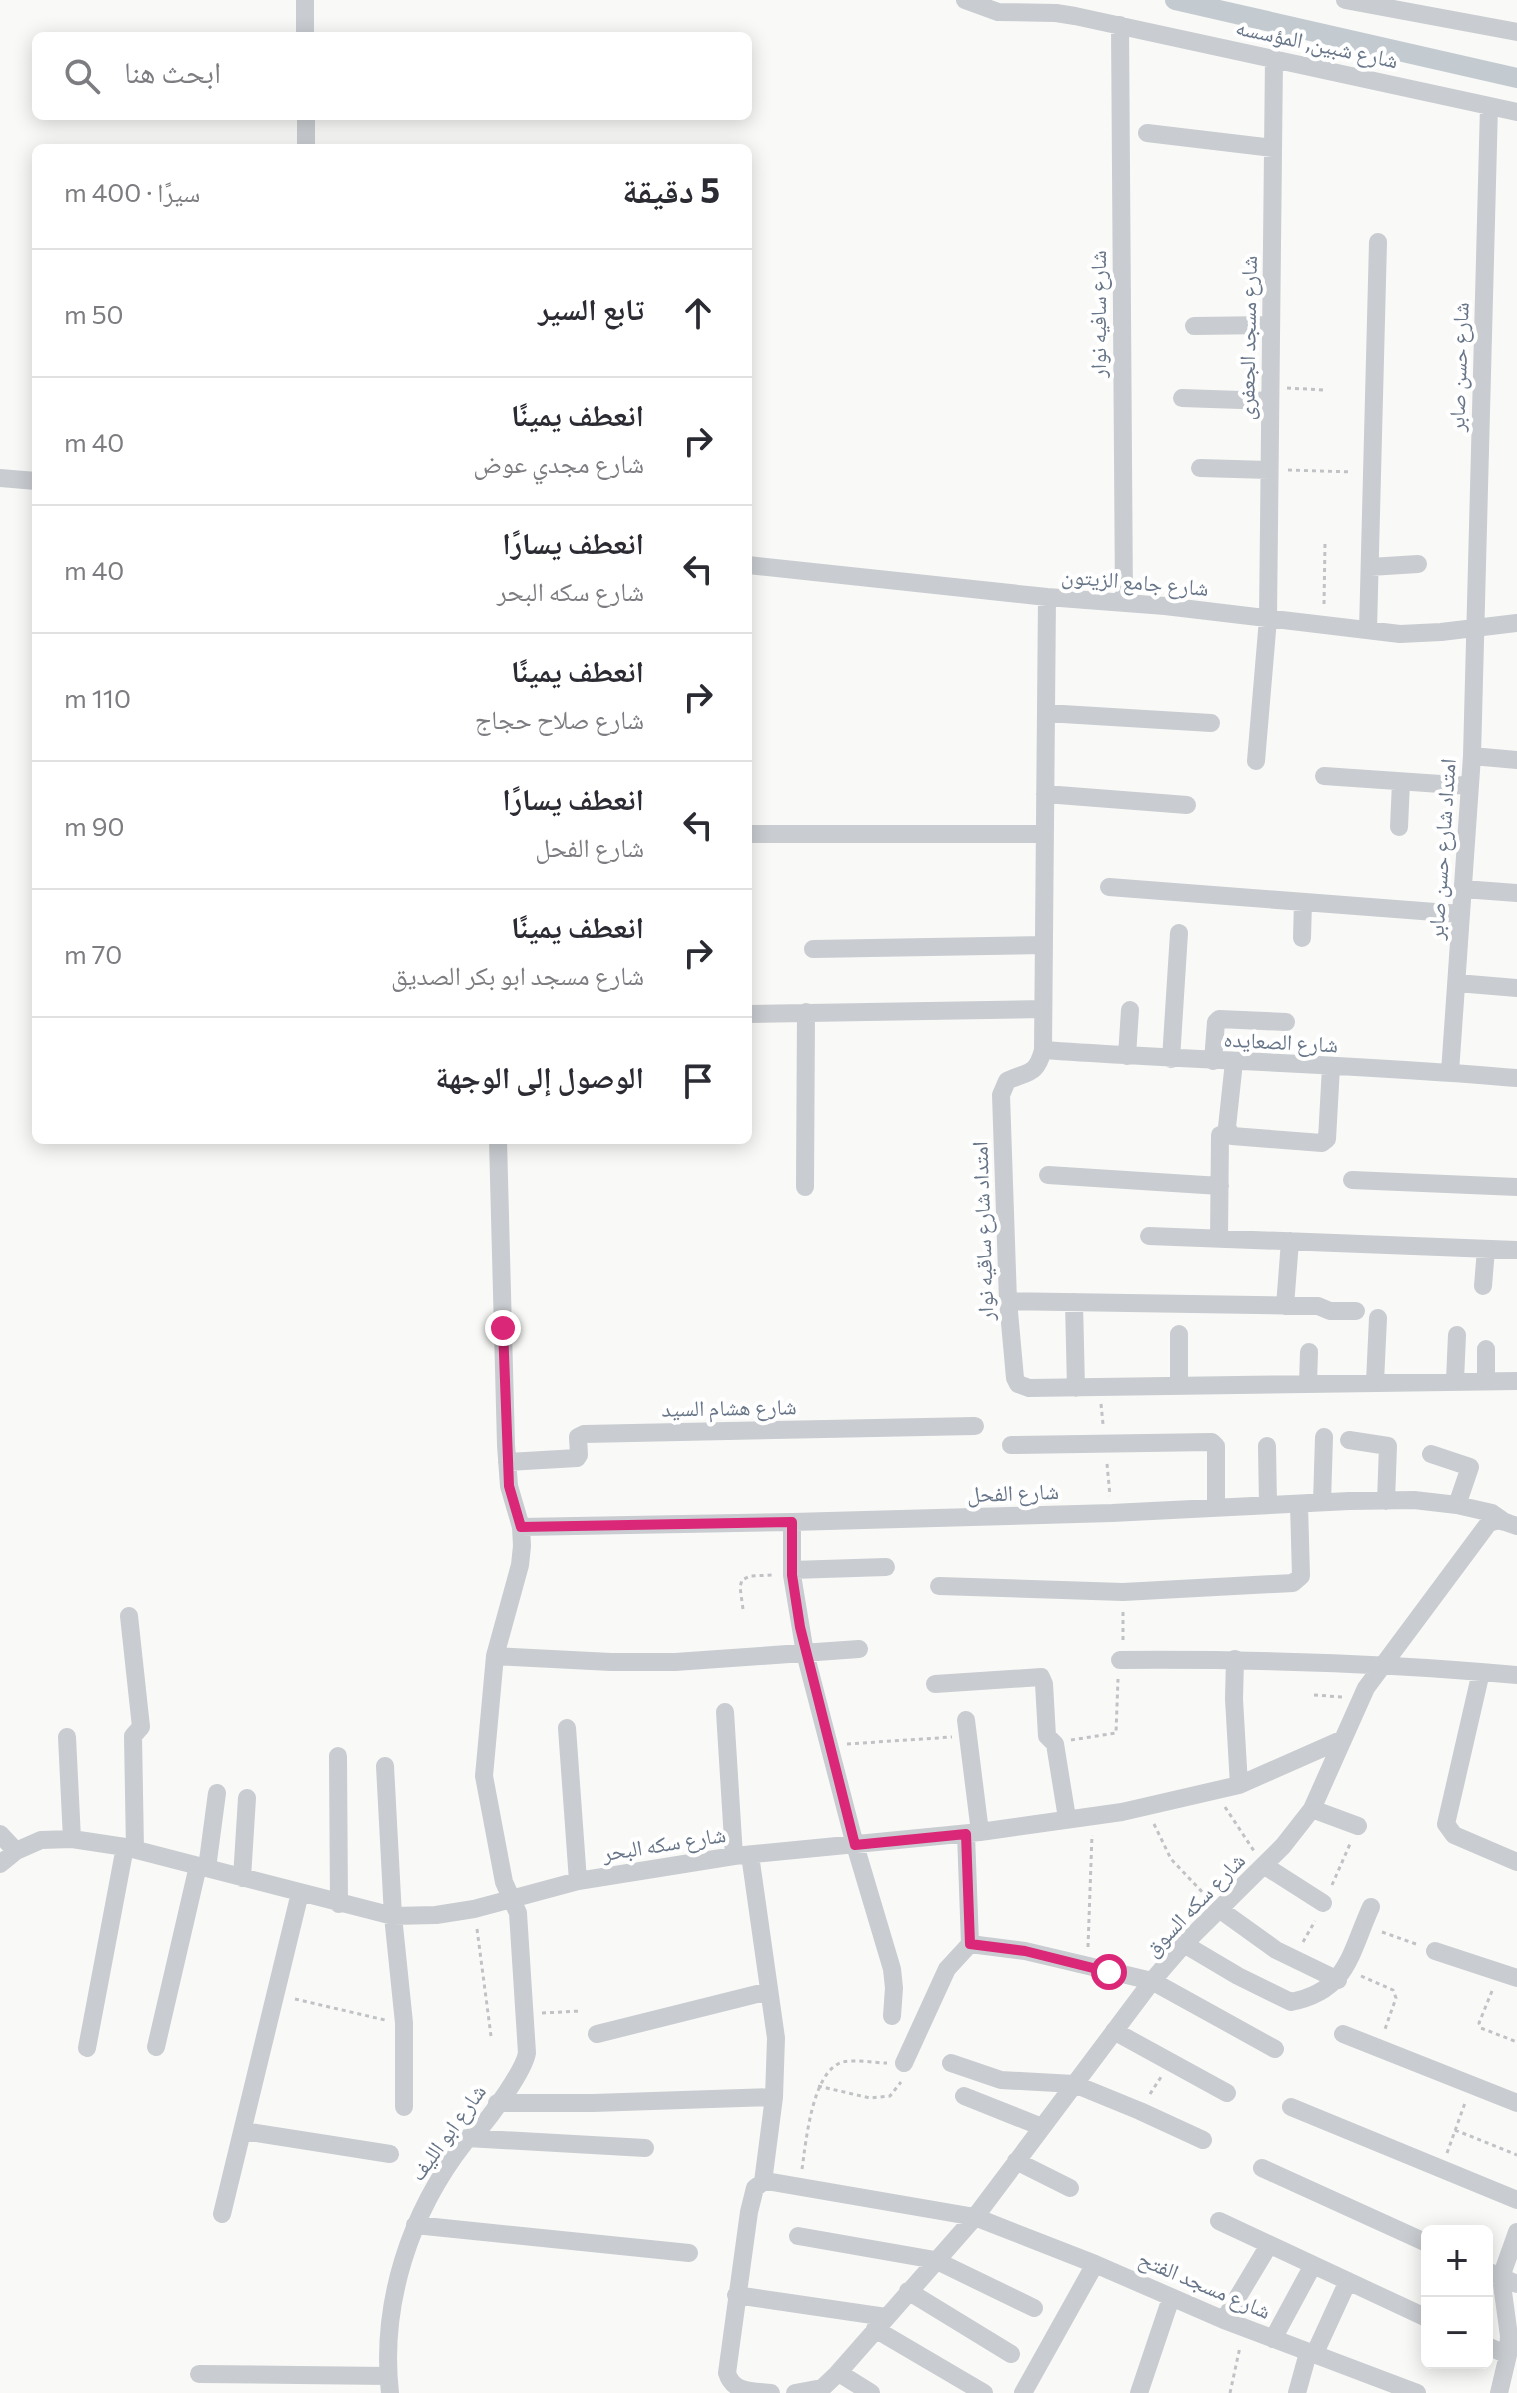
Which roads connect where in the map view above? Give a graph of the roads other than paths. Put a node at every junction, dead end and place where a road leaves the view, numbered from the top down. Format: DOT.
graph roads {
  1 [pos="305,0"];
  2 [pos="965,0"];
  3 [pos="1345,0"];
  4 [pos="1120,25"];
  5 [pos="305,32"];
  6 [pos="1517,32"];
  7 [pos="1274,58"];
  8 [pos="1489,106"];
  9 [pos="1517,112"];
  10 [pos="306,120"];
  11 [pos="1147,133"];
  12 [pos="306,144"];
  13 [pos="1273,148"];
  14 [pos="1378,242"];
  15 [pos="1271,325"];
  16 [pos="1194,326"];
  17 [pos="1270,394"];
  18 [pos="1182,398"];
  19 [pos="1200,468"];
  20 [pos="1269,470"];
  21 [pos="0,478"];
  22 [pos="32,481"];
  23 [pos="1418,564"];
  24 [pos="752,565"];
  25 [pos="1370,567"];
  26 [pos="1047,597"];
  27 [pos="1124,602"];
  28 [pos="1268,619"];
  29 [pos="1517,623"];
  30 [pos="1474,629"];
  31 [pos="1368,630"];
  32 [pos="1046,713"];
  33 [pos="1211,723"];
  34 [pos="1472,756"];
  35 [pos="1517,760"];
  36 [pos="1256,761"];
  37 [pos="1324,776"];
  38 [pos="1401,782"];
  39 [pos="1470,786"];
  40 [pos="1045,794"];
  41 [pos="1187,805"];
  42 [pos="1399,827"];
  43 [pos="752,834"];
  44 [pos="1045,834"];
  45 [pos="1109,887"];
  46 [pos="1463,889"];
  47 [pos="1517,893"];
  48 [pos="1303,902"];
  49 [pos="1461,914"];
  50 [pos="1179,933"];
  51 [pos="1302,938"];
  52 [pos="1043,945"];
  53 [pos="813,949"];
  54 [pos="1457,983"];
  55 [pos="1517,988"];
  56 [pos="1043,1009"];
  57 [pos="1130,1010"];
  58 [pos="806,1012"];
  59 [pos="752,1014"];
  60 [pos="1286,1022"];
  61 [pos="1043,1050"];
  62 [pos="1127,1056"];
  63 [pos="1171,1059"];
  64 [pos="1213,1061"];
  65 [pos="1234,1062"];
  66 [pos="1331,1067"];
  67 [pos="1450,1072"];
  68 [pos="1517,1078"];
  69 [pos="1220,1135"];
  70 [pos="498,1144"];
  71 [pos="1048,1175"];
  72 [pos="1352,1180"];
  73 [pos="1220,1186"];
  74 [pos="805,1187"];
  75 [pos="1517,1187"];
  76 [pos="1149,1236"];
  77 [pos="1219,1239"];
  78 [pos="1290,1241"];
  79 [pos="1486,1249"];
  80 [pos="1517,1250"];
  81 [pos="1483,1286"];
  82 [pos="1008,1301"];
  83 [pos="1074,1302"];
  84 [pos="1285,1306"];
  85 [pos="1356,1311"];
  86 [pos="1378,1318"];
  87 [pos="1179,1334"];
  88 [pos="1457,1335"];
  89 [pos="1486,1349"];
  90 [pos="1309,1352"];
  91 [pos="1455,1380"];
  92 [pos="1486,1380"];
  93 [pos="1517,1381"];
  94 [pos="1375,1382"];
  95 [pos="1308,1383"];
  96 [pos="1179,1386"];
  97 [pos="1076,1388"];
  98 [pos="975,1426"];
  99 [pos="1324,1437"];
  100 [pos="1349,1440"];
  101 [pos="1011,1445"];
  102 [pos="1267,1446"];
  103 [pos="1431,1454"];
  104 [pos="507,1462"];
  105 [pos="1386,1501"];
  106 [pos="1322,1502"];
  107 [pos="1299,1504"];
  108 [pos="1268,1505"];
  109 [pos="1457,1505"];
  110 [pos="1216,1508"];
  111 [pos="792,1522"];
  112 [pos="1510,1523"];
  113 [pos="521,1527"];
  114 [pos="886,1567"];
  115 [pos="792,1573"];
  116 [pos="939,1586"];
  117 [pos="129,1616"];
  118 [pos="859,1649"];
  119 [pos="805,1653"];
  120 [pos="495,1656"];
  121 [pos="1235,1659"];
  122 [pos="1120,1660"];
  123 [pos="1382,1665"];
  124 [pos="1481,1672"];
  125 [pos="1517,1675"];
  126 [pos="935,1684"];
  127 [pos="725,1712"];
  128 [pos="567,1728"];
  129 [pos="966,1728"];
  130 [pos="67,1737"];
  131 [pos="1341,1740"];
  132 [pos="338,1756"];
  133 [pos="385,1766"];
  134 [pos="1239,1785"];
  135 [pos="217,1793"];
  136 [pos="247,1798"];
  137 [pos="1312,1809"];
  138 [pos="1067,1818"];
  139 [pos="1358,1826"];
  140 [pos="973,1833"];
  141 [pos="0,1834"];
  142 [pos="72,1839"];
  143 [pos="855,1845"];
  144 [pos="130,1848"];
  145 [pos="16,1851"];
  146 [pos="742,1855"];
  147 [pos="1517,1862"];
  148 [pos="0,1864"];
  149 [pos="1265,1866"];
  150 [pos="202,1867"];
  151 [pos="242,1878"];
  152 [pos="578,1881"];
  153 [pos="300,1893"];
  154 [pos="513,1900"];
  155 [pos="1323,1903"];
  156 [pos="339,1904"];
  157 [pos="1371,1907"];
  158 [pos="1219,1909"];
  159 [pos="393,1916"];
  160 [pos="970,1944"];
  161 [pos="1184,1944"];
  162 [pos="1435,1951"];
  163 [pos="1341,1974"];
  164 [pos="1508,1975"];
  165 [pos="1152,1981"];
  166 [pos="769,1991"];
  167 [pos="892,2016"];
  168 [pos="1114,2031"];
  169 [pos="597,2034"];
  170 [pos="1343,2034"];
  171 [pos="156,2047"];
  172 [pos="87,2048"];
  173 [pos="1275,2049"];
  174 [pos="904,2063"];
  175 [pos="951,2063"];
  176 [pos="1074,2084"];
  177 [pos="1227,2093"];
  178 [pos="964,2096"];
  179 [pos="774,2097"];
  180 [pos="497,2103"];
  181 [pos="1517,2103"];
  182 [pos="404,2107"];
  183 [pos="1291,2107"];
  184 [pos="1042,2127"];
  185 [pos="243,2131"];
  186 [pos="467,2138"];
  187 [pos="1203,2140"];
  188 [pos="645,2148"];
  189 [pos="390,2154"];
  190 [pos="1016,2161"];
  191 [pos="1262,2168"];
  192 [pos="763,2182"];
  193 [pos="1070,2188"];
  194 [pos="1517,2200"];
  195 [pos="222,2214"];
  196 [pos="975,2217"];
  197 [pos="1219,2221"];
  198 [pos="415,2225"];
  199 [pos="1517,2232"];
  200 [pos="798,2236"];
  201 [pos="1421,2240"];
  202 [pos="1269,2245"];
  203 [pos="689,2253"];
  204 [pos="935,2260"];
  205 [pos="1095,2264"];
  206 [pos="1313,2265"];
  207 [pos="1502,2277"];
  208 [pos="1348,2281"];
  209 [pos="908,2291"];
  210 [pos="736,2295"];
  211 [pos="1171,2298"];
  212 [pos="1034,2308"];
  213 [pos="1421,2315"];
  214 [pos="1224,2320"];
  215 [pos="880,2323"];
  216 [pos="1273,2339"];
  217 [pos="1493,2351"];
  218 [pos="1011,2354"];
  219 [pos="1311,2354"];
  220 [pos="1510,2364"];
  221 [pos="839,2373"];
  222 [pos="199,2374"];
  223 [pos="389,2384"];
  224 [pos="1363,2384"];
  225 [pos="819,2390"];
  226 [pos="771,2393"];
  227 [pos="795,2393"];
  228 [pos="871,2393"];
  229 [pos="984,2393"];
  230 [pos="1023,2393"];
  231 [pos="1139,2393"];
  232 [pos="1297,2393"];
  233 [pos="1417,2393"];
  234 [pos="1499,2393"];
  1 -- 5 [label="street"];
  2 -- 4 [label="street, شارع شبين, المؤسسه"];
  3 -- 6 [label="street"];
  4 -- 7 [label="street, شارع شبين, المؤسسه"];
  4 -- 27 [label="street, شارع سافيه نوار"];
  7 -- 8 [label="street, شارع شبين, المؤسسه"];
  7 -- 13 [label="street, شارع مسجد الجعفرى"];
  8 -- 9 [label="street, شارع شبين, المؤسسه"];
  8 -- 30 [label="street, شارع حسن صابر"];
  10 -- 12 [label="street"];
  11 -- 13 [label="street"];
  13 -- 15 [label="street, شارع مسجد الجعفرى"];
  14 -- 25 [label="street"];
  15 -- 16 [label="street"];
  15 -- 17 [label="street, شارع مسجد الجعفرى"];
  17 -- 18 [label="street"];
  17 -- 20 [label="street, شارع مسجد الجعفرى"];
  19 -- 20 [label="street"];
  20 -- 28 [label="street, شارع مسجد الجعفرى"];
  21 -- 22 [label="street"];
  23 -- 25 [label="street"];
  24 -- 26 [label="street, شارع جامع الزيتون"];
  25 -- 31 [label="street"];
  26 -- 27 [label="street, شارع جامع الزيتون"];
  26 -- 32 [label="street"];
  27 -- 28 [label="street, شارع جامع الزيتون"];
  28 -- 31 [label="street, شارع جامع الزيتون"];
  28 -- 36 [label="street, شارع مسجد الجعفرى"];
  29 -- 30 [label="street, شارع جامع الزيتون"];
  30 -- 31 [label="street, شارع جامع الزيتون"];
  30 -- 34 [label="street, امتداد شارع حسن صابر"];
  32 -- 33 [label="street"];
  32 -- 40 [label="street"];
  34 -- 35 [label="street"];
  34 -- 39 [label="street, امتداد شارع حسن صابر"];
  37 -- 38 [label="street"];
  38 -- 39 [label="street"];
  38 -- 42 [label="street"];
  39 -- 46 [label="street, امتداد شارع حسن صابر"];
  40 -- 41 [label="street"];
  40 -- 44 [label="street"];
  43 -- 44 [label="street"];
  44 -- 52 [label="street"];
  45 -- 48 [label="street"];
  46 -- 47 [label="street"];
  46 -- 49 [label="street, امتداد شارع حسن صابر"];
  48 -- 49 [label="street"];
  48 -- 51 [label="street"];
  49 -- 54 [label="street, امتداد شارع حسن صابر"];
  50 -- 63 [label="street"];
  52 -- 53 [label="street"];
  52 -- 56 [label="street"];
  54 -- 55 [label="street"];
  54 -- 67 [label="street, امتداد شارع حسن صابر"];
  56 -- 58 [label="street"];
  56 -- 61 [label="street"];
  57 -- 62 [label="street"];
  58 -- 59 [label="street"];
  58 -- 74 [label="street"];
  60 -- 64 [label="street"];
  61 -- 62 [label="street, شارع الصعايده"];
  61 -- 82 [label="street, امتداد شارع ساقيه نوار"];
  62 -- 63 [label="street, شارع الصعايده"];
  63 -- 64 [label="street, شارع الصعايده"];
  64 -- 65 [label="street, شارع الصعايده"];
  65 -- 66 [label="street, شارع الصعايده"];
  65 -- 66 [label="street"];
  66 -- 67 [label="street, شارع الصعايده"];
  67 -- 68 [label="street, شارع الصعايده"];
  69 -- 73 [label="street"];
  70 -- 104 [label="street, شارع ابو الليف"];
  71 -- 73 [label="street"];
  72 -- 75 [label="street"];
  73 -- 77 [label="street"];
  76 -- 77 [label="street"];
  77 -- 78 [label="street"];
  78 -- 79 [label="street"];
  78 -- 84 [label="street"];
  79 -- 80 [label="street"];
  79 -- 81 [label="street"];
  82 -- 83 [label="street"];
  82 -- 97 [label="street, امتداد شارع ساقيه نوار"];
  83 -- 84 [label="street"];
  83 -- 97 [label="street"];
  84 -- 85 [label="street"];
  86 -- 94 [label="street"];
  87 -- 96 [label="street"];
  88 -- 91 [label="street"];
  89 -- 92 [label="street"];
  90 -- 95 [label="street"];
  91 -- 92 [label="street, امتداد شارع ساقيه نوار"];
  91 -- 94 [label="street, امتداد شارع ساقيه نوار"];
  92 -- 93 [label="street, امتداد شارع ساقيه نوار"];
  94 -- 95 [label="street, امتداد شارع ساقيه نوار"];
  95 -- 96 [label="street, امتداد شارع ساقيه نوار"];
  96 -- 97 [label="street, امتداد شارع ساقيه نوار"];
  98 -- 104 [label="street, شارع هشام السيد"];
  99 -- 106 [label="street"];
  100 -- 105 [label="street"];
  101 -- 110 [label="street"];
  102 -- 108 [label="street"];
  103 -- 109 [label="street"];
  104 -- 113 [label="street, شارع ابو الليف"];
  105 -- 106 [label="street, شارع الفحل"];
  105 -- 109 [label="street, شارع الفحل"];
  106 -- 107 [label="street, شارع الفحل"];
  107 -- 108 [label="street, شارع الفحل"];
  107 -- 116 [label="street"];
  108 -- 110 [label="street, شارع الفحل"];
  109 -- 112 [label="street, شارع الفحل"];
  110 -- 111 [label="street, شارع الفحل"];
  111 -- 113 [label="street, شارع الفحل"];
  111 -- 115 [label="street"];
  112 -- 123 [label="street, شارع سكه السوق"];
  113 -- 120 [label="street, شارع ابو الليف"];
  114 -- 115 [label="street"];
  115 -- 119 [label="street"];
  117 -- 144 [label="street"];
  118 -- 119 [label="street"];
  119 -- 120 [label="street"];
  119 -- 143 [label="street"];
  120 -- 154 [label="street, شارع ابو الليف"];
  121 -- 122 [label="street"];
  121 -- 123 [label="street"];
  121 -- 134 [label="street"];
  123 -- 124 [label="street"];
  123 -- 131 [label="street, شارع سكه السوق"];
  124 -- 125 [label="street"];
  124 -- 147 [label="street"];
  126 -- 138 [label="street"];
  127 -- 146 [label="street"];
  128 -- 152 [label="street"];
  129 -- 140 [label="street"];
  130 -- 142 [label="street"];
  131 -- 134 [label="street, شارع سكه البحر"];
  131 -- 137 [label="street, شارع سكه السوق"];
  132 -- 156 [label="street"];
  133 -- 159 [label="street"];
  134 -- 138 [label="street, شارع سكه البحر"];
  135 -- 150 [label="street"];
  136 -- 151 [label="street"];
  137 -- 139 [label="street"];
  137 -- 149 [label="street, شارع سكه السوق"];
  138 -- 140 [label="street, شارع سكه البحر"];
  140 -- 143 [label="street, شارع سكه البحر"];
  140 -- 160 [label="street"];
  141 -- 145 [label="street"];
  142 -- 144 [label="street, شارع سكه البحر"];
  142 -- 145 [label="street, شارع سكه البحر"];
  143 -- 146 [label="street, شارع سكه البحر"];
  143 -- 167 [label="street"];
  144 -- 150 [label="street, شارع سكه البحر"];
  144 -- 172 [label="street"];
  145 -- 148 [label="street, شارع سكه البحر"];
  146 -- 152 [label="street, شارع سكه البحر"];
  146 -- 166 [label="street"];
  149 -- 155 [label="street"];
  149 -- 158 [label="street, شارع سكه السوق"];
  150 -- 151 [label="street, شارع سكه البحر"];
  150 -- 171 [label="street"];
  151 -- 153 [label="street, شارع سكه البحر"];
  152 -- 154 [label="street, شارع سكه البحر"];
  153 -- 156 [label="street, شارع سكه البحر"];
  153 -- 185 [label="street"];
  154 -- 159 [label="street, شارع سكه البحر"];
  154 -- 180 [label="street, شارع ابو الليف"];
  156 -- 159 [label="street, شارع سكه البحر"];
  157 -- 163 [label="street"];
  158 -- 161 [label="street, شارع سكه السوق"];
  158 -- 163 [label="street"];
  159 -- 182 [label="street"];
  160 -- 165 [label="street"];
  160 -- 174 [label="street"];
  161 -- 163 [label="street"];
  161 -- 165 [label="street, شارع سكه السوق"];
  162 -- 164 [label="street"];
  165 -- 168 [label="street, شارع سكه السوق"];
  165 -- 173 [label="street"];
  166 -- 169 [label="street"];
  166 -- 179 [label="street"];
  168 -- 176 [label="street, شارع سكه السوق"];
  168 -- 177 [label="street"];
  170 -- 181 [label="street"];
  175 -- 176 [label="street"];
  176 -- 184 [label="street, شارع سكه السوق"];
  176 -- 187 [label="street"];
  178 -- 184 [label="street"];
  179 -- 180 [label="street"];
  179 -- 192 [label="street"];
  180 -- 186 [label="street, شارع ابو الليف"];
  183 -- 194 [label="street"];
  184 -- 190 [label="street, شارع سكه السوق"];
  185 -- 189 [label="street"];
  185 -- 195 [label="street"];
  186 -- 188 [label="street"];
  186 -- 198 [label="street, شارع ابو الليف"];
  190 -- 193 [label="street"];
  190 -- 196 [label="street, شارع سكه السوق"];
  191 -- 201 [label="street"];
  192 -- 196 [label="street, شارع مسجد الفتح"];
  192 -- 210 [label="street"];
  196 -- 204 [label="street, شارع سكه السوق"];
  196 -- 205 [label="street, شارع مسجد الفتح"];
  197 -- 202 [label="street"];
  198 -- 203 [label="street"];
  198 -- 223 [label="street, شارع ابو الليف"];
  199 -- 207 [label="street"];
  200 -- 204 [label="street"];
  202 -- 206 [label="street"];
  202 -- 214 [label="street"];
  204 -- 209 [label="street, شارع سكه السوق"];
  204 -- 212 [label="street"];
  205 -- 211 [label="street, شارع مسجد الفتح"];
  205 -- 230 [label="street"];
  206 -- 208 [label="street"];
  206 -- 216 [label="street"];
  207 -- 220 [label="street"];
  208 -- 213 [label="street"];
  208 -- 219 [label="street"];
  209 -- 215 [label="street, شارع سكه السوق"];
  209 -- 218 [label="street"];
  210 -- 215 [label="street"];
  210 -- 226 [label="street"];
  211 -- 214 [label="street, شارع مسجد الفتح"];
  211 -- 231 [label="street"];
  214 -- 216 [label="street, شارع مسجد الفتح"];
  215 -- 221 [label="street, شارع سكه السوق"];
  215 -- 229 [label="street"];
  216 -- 219 [label="street, شارع مسجد الفتح"];
  217 -- 220 [label="street"];
  219 -- 224 [label="street, شارع مسجد الفتح"];
  219 -- 232 [label="street"];
  220 -- 234 [label="street"];
  221 -- 225 [label="street, شارع سكه السوق"];
  221 -- 228 [label="street"];
  222 -- 223 [label="street"];
  224 -- 233 [label="street, شارع مسجد الفتح"];
  225 -- 227 [label="street"];
}
